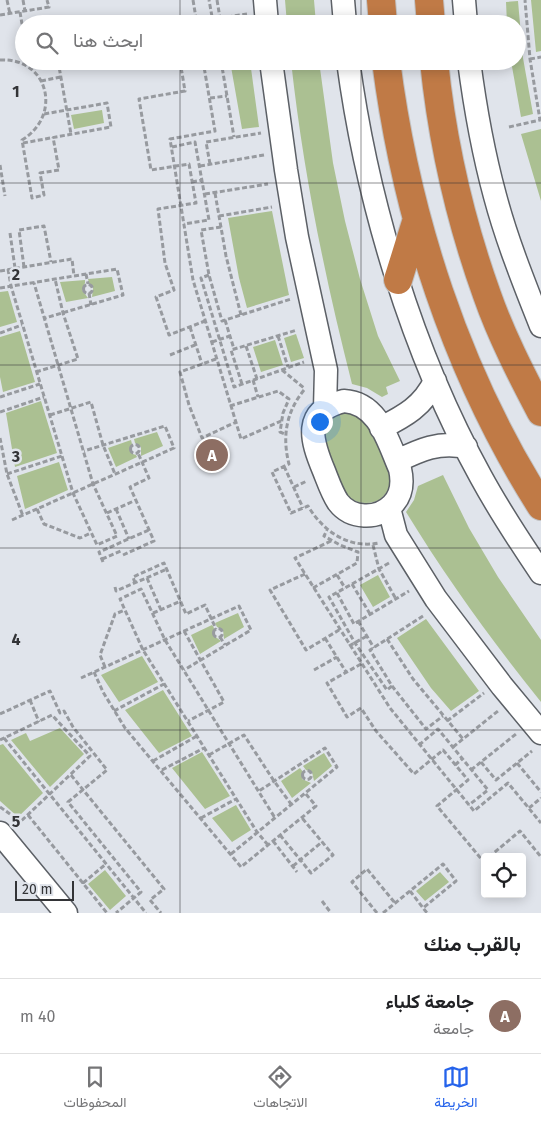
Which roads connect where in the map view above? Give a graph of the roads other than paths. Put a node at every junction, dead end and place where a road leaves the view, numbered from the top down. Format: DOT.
graph roads {
  1 [pos="344,0"];
  2 [pos="381,0"];
  3 [pos="429,0"];
  4 [pos="464,0"];
  5 [pos="345,15"];
  6 [pos="382,15"];
  7 [pos="430,15"];
  8 [pos="465,15"];
  9 [pos="272,70"];
  10 [pos="349,70"];
  11 [pos="387,70"];
  12 [pos="435,70"];
  13 [pos="470,70"];
  14 [pos="417,219"];
  15 [pos="398,280"];
  16 [pos="541,326"];
  17 [pos="435,381"];
  18 [pos="335,405"];
  19 [pos="541,412"];
  20 [pos="381,428"];
  21 [pos="466,447"];
  22 [pos="397,461"];
  23 [pos="541,506"];
  24 [pos="381,511"];
  25 [pos="541,573"];
  26 [pos="532,738"];
  27 [pos="0,833"];
  28 [pos="66,913"];
  1 -- 5 [label="street"];
  2 -- 6 [label="highway"];
  3 -- 7 [label="highway"];
  4 -- 8 [label="street"];
  9 -- 18 [label="street"];
  10 -- 15 [label="street"];
  11 -- 14 [label="highway"];
  12 -- 19 [label="highway"];
  13 -- 16 [label="street"];
  14 -- 15 [label="highway"];
  14 -- 23 [label="highway"];
  15 -- 17 [label="street"];
  17 -- 20 [label="street"];
  17 -- 21 [label="street"];
  18 -- 20 [label="street"];
  18 -- 24 [label="street"];
  20 -- 22 [label="street"];
  21 -- 22 [label="street"];
  21 -- 25 [label="street"];
  22 -- 24 [label="street"];
  24 -- 26 [label="street"];
  27 -- 28 [label="street"];
}
